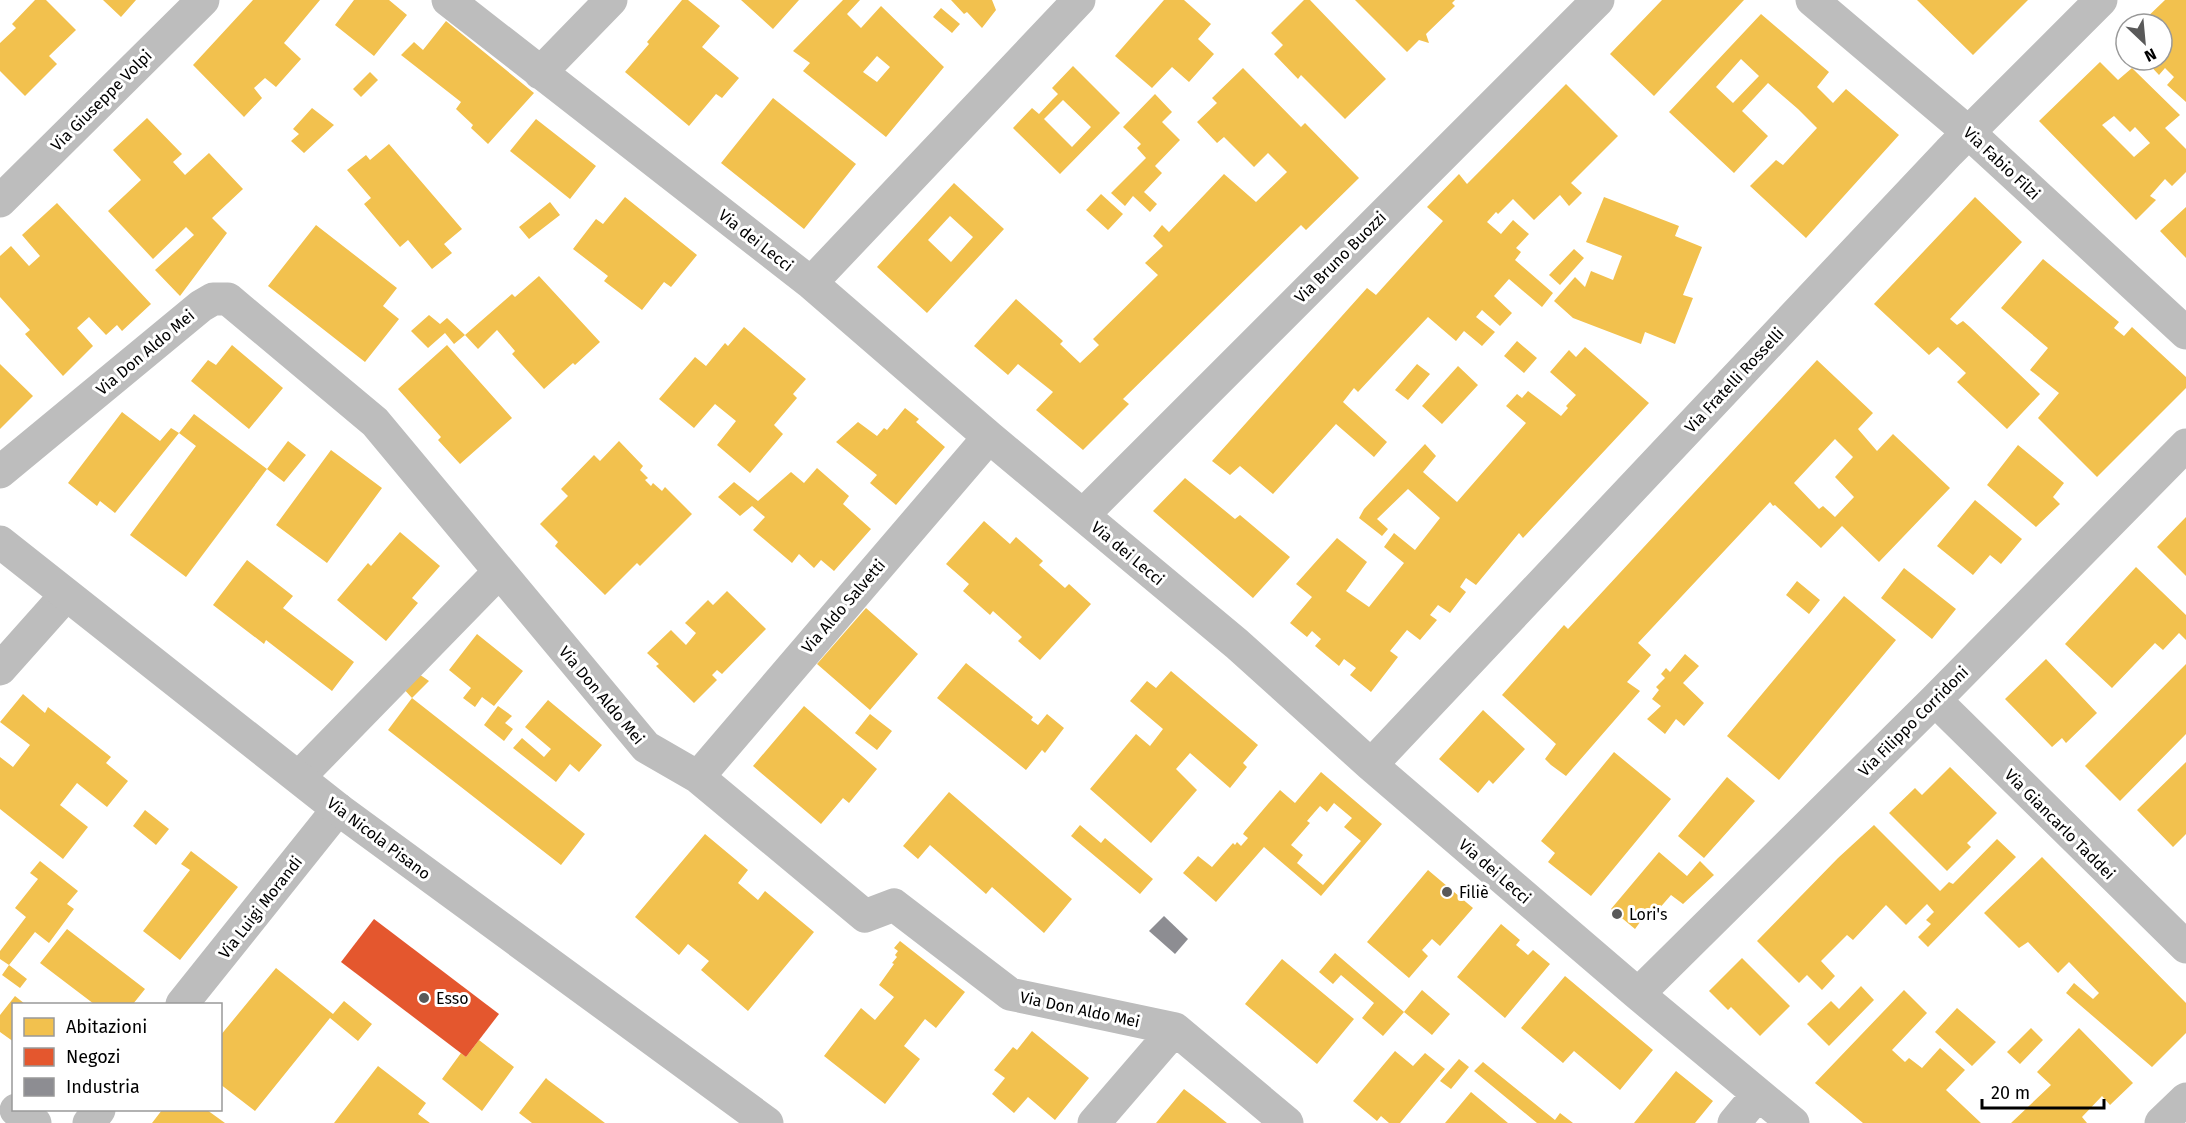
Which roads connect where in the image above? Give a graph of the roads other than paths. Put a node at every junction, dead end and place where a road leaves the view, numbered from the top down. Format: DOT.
graph roads {
  1 [pos="203,0"];
  2 [pos="448,0"];
  3 [pos="611,0"];
  4 [pos="1079,0"];
  5 [pos="1598,0"];
  6 [pos="1812,0"];
  7 [pos="2101,0"];
  8 [pos="540,73"];
  9 [pos="1968,132"];
  10 [pos="0,201"];
  11 [pos="811,283"];
  12 [pos="2186,333"];
  13 [pos="989,436"];
  14 [pos="2186,446"];
  15 [pos="0,472"];
  16 [pos="1083,515"];
  17 [pos="0,542"];
  18 [pos="499,572"];
  19 [pos="66,595"];
  20 [pos="0,669"];
  21 [pos="1935,700"];
  22 [pos="1371,765"];
  23 [pos="299,777"];
  24 [pos="698,777"];
  25 [pos="338,809"];
  26 [pos="2186,947"];
  27 [pos="1638,994"];
  28 [pos="184,1003"];
  29 [pos="1175,1029"];
  30 [pos="1758,1094"];
  31 [pos="2186,1099"];
  32 [pos="18,1111"];
  33 [pos="98,1111"];
  34 [pos="35,1123"];
  35 [pos="89,1123"];
  36 [pos="767,1123"];
  37 [pos="1094,1123"];
  38 [pos="1287,1123"];
  39 [pos="1734,1123"];
  40 [pos="1793,1123"];
  41 [pos="2162,1123"];
  1 -- 10 [label="street, Via Giuseppe Volpi"];
  2 -- 8 [label="street, Via dei Lecci"];
  3 -- 8 [label="street"];
  4 -- 11 [label="street"];
  5 -- 16 [label="street, Via Bruno Buozzi"];
  6 -- 9 [label="street, Via Fabio Filzi"];
  7 -- 9 [label="street, Via Fratelli Rosselli"];
  8 -- 11 [label="street, Via dei Lecci"];
  9 -- 12 [label="street, Via Fabio Filzi"];
  9 -- 22 [label="street, Via Fratelli Rosselli"];
  11 -- 13 [label="street, Via dei Lecci"];
  13 -- 16 [label="street, Via dei Lecci"];
  13 -- 24 [label="street, Via Aldo Salvetti"];
  14 -- 21 [label="street, Via Filippo Corridoni"];
  15 -- 18 [label="street, Via Don Aldo Mei"];
  16 -- 22 [label="street, Via dei Lecci"];
  17 -- 19 [label="street, Via Nicola Pisano"];
  18 -- 23 [label="street"];
  18 -- 24 [label="street, Via Don Aldo Mei"];
  19 -- 20 [label="street"];
  19 -- 23 [label="street, Via Nicola Pisano"];
  21 -- 26 [label="street, Via Giancarlo Taddei"];
  21 -- 27 [label="street, Via Filippo Corridoni"];
  22 -- 27 [label="street, Via dei Lecci"];
  23 -- 25 [label="street, Via Nicola Pisano"];
  24 -- 29 [label="street, Via Don Aldo Mei"];
  25 -- 28 [label="street, Via Luigi Morandi"];
  25 -- 36 [label="street, Via Nicola Pisano"];
  27 -- 30 [label="street, Via dei Lecci"];
  29 -- 37 [label="street"];
  29 -- 38 [label="street, Via Don Aldo Mei"];
  30 -- 39 [label="street"];
  30 -- 40 [label="street, Via dei Lecci"];
  31 -- 41 [label="street"];
  32 -- 34 [label="street"];
  33 -- 35 [label="street"];
}
